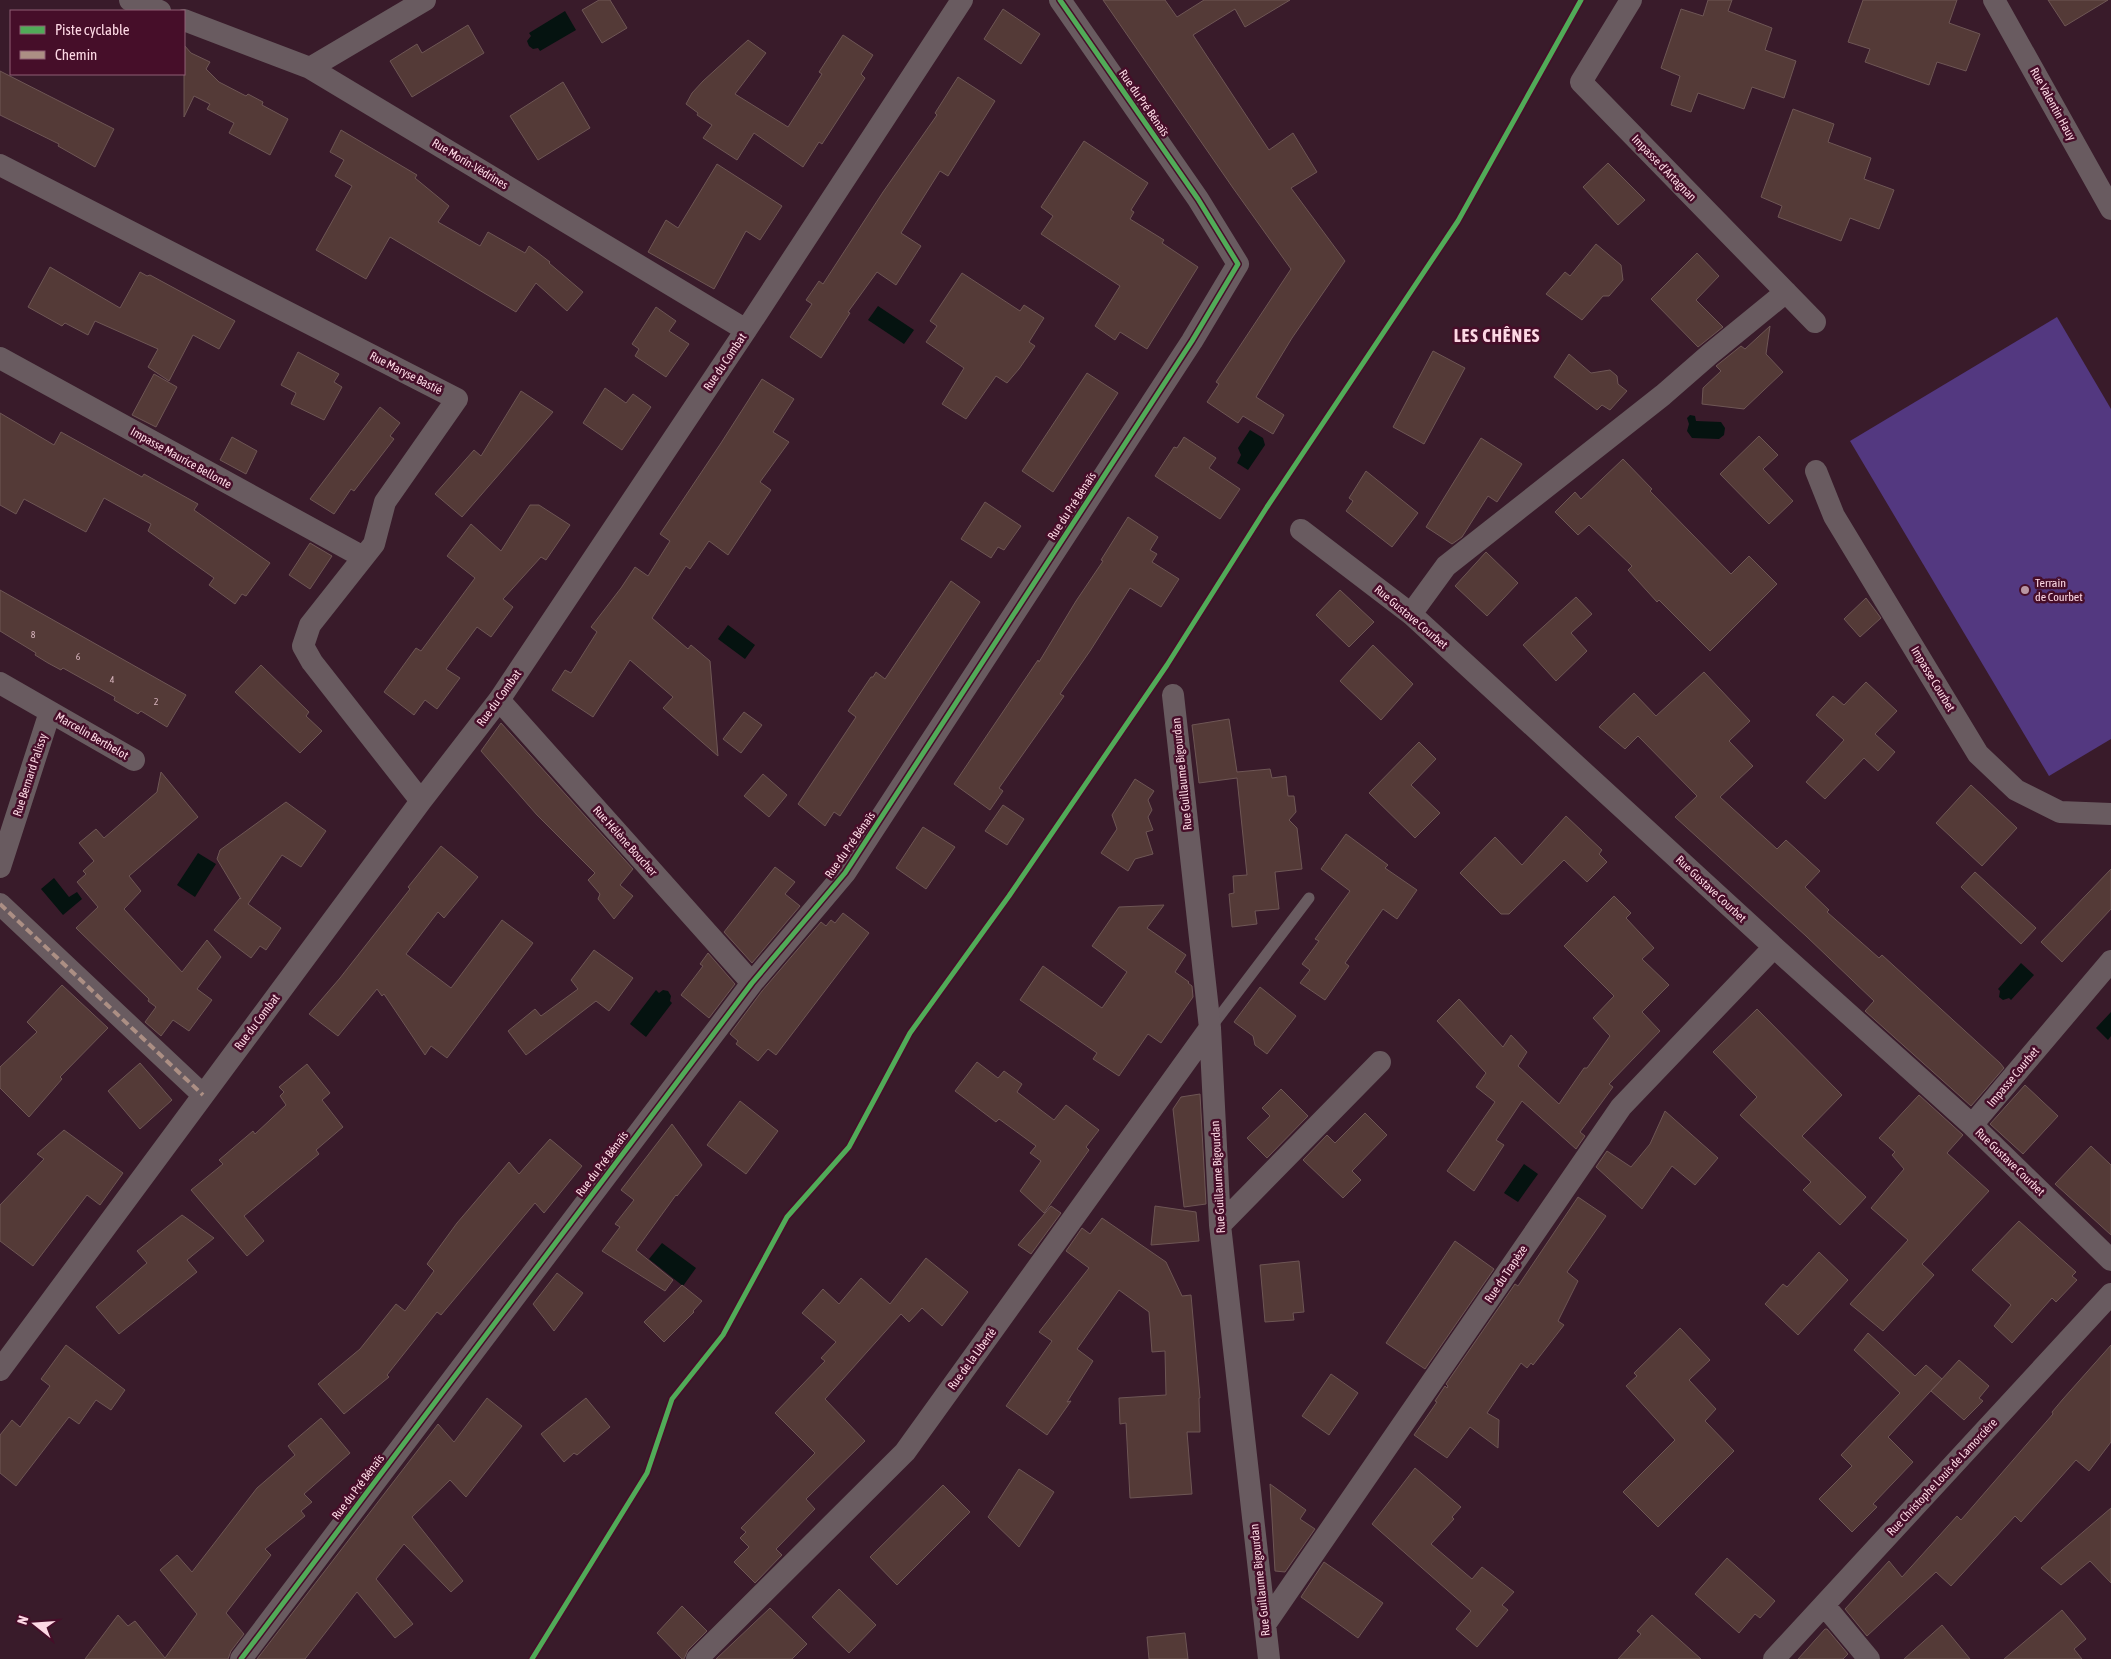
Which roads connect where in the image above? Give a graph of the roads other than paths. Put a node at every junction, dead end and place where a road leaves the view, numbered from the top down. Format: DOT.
graph roads {
  1 [pos="130,0"];
  2 [pos="425,0"];
  3 [pos="962,0"];
  4 [pos="1060,0"];
  5 [pos="1631,0"];
  6 [pos="1994,0"];
  7 [pos="157,10"];
  8 [pos="185,20"];
  9 [pos="310,68"];
  10 [pos="0,166"];
  11 [pos="2111,209"];
  12 [pos="1786,292"];
  13 [pos="1815,322"];
  14 [pos="746,330"];
  15 [pos="0,358"];
  16 [pos="1816,471"];
  17 [pos="1301,530"];
  18 [pos="363,557"];
  19 [pos="1411,614"];
  20 [pos="0,683"];
  21 [pos="1173,695"];
  22 [pos="499,700"];
  23 [pos="50,712"];
  24 [pos="134,760"];
  25 [pos="421,801"];
  26 [pos="2111,814"];
  27 [pos="0,867"];
  28 [pos="1309,898"];
  29 [pos="0,904"];
  30 [pos="1774,947"];
  31 [pos="2111,961"];
  32 [pos="752,983"];
  33 [pos="1210,1028"];
  34 [pos="1380,1062"];
  35 [pos="203,1094"];
  36 [pos="1972,1125"];
  37 [pos="1220,1225"];
  38 [pos="2111,1260"];
  39 [pos="2111,1294"];
  40 [pos="0,1370"];
  41 [pos="1824,1605"];
  42 [pos="1266,1624"];
  43 [pos="241,1659"];
  44 [pos="697,1659"];
  45 [pos="1269,1659"];
  46 [pos="1774,1659"];
  47 [pos="1869,1659"];
  1 -- 7 [label="street"];
  2 -- 9 [label="street"];
  3 -- 14 [label="street, Rue du Combat"];
  4 -- 32 [label="street, Rue du Pré Bénaïs"];
  5 -- 12 [label="street, Impasse d'Artagnan"];
  6 -- 11 [label="street, Rue Valentin Hauy"];
  8 -- 9 [label="street, Rue Morin-Védrines"];
  9 -- 14 [label="street, Rue Morin-Védrines"];
  10 -- 18 [label="street, Rue Maryse Bastié"];
  12 -- 13 [label="street, Impasse d'Artagnan"];
  12 -- 19 [label="street"];
  14 -- 22 [label="street, Rue du Combat"];
  15 -- 18 [label="street, Impasse Maurice Bellonte"];
  16 -- 26 [label="street, Impasse Courbet"];
  17 -- 19 [label="street, Rue Gustave Courbet"];
  18 -- 25 [label="street, Rue Maryse Bastié"];
  19 -- 30 [label="street, Rue Gustave Courbet"];
  20 -- 23 [label="street, Marcelin Berthelot"];
  21 -- 33 [label="street, Rue Guillaume Bigourdan"];
  22 -- 25 [label="street, Rue du Combat"];
  22 -- 32 [label="street, Rue Hélène Boucher"];
  23 -- 24 [label="street, Marcelin Berthelot"];
  23 -- 27 [label="street, Rue Bernard Palissy"];
  25 -- 35 [label="street, Rue du Combat"];
  28 -- 33 [label="lane"];
  29 -- 35 [label="street"];
  30 -- 36 [label="street, Rue Gustave Courbet"];
  30 -- 42 [label="street, Rue du Trapèze"];
  31 -- 36 [label="street, Impasse Courbet"];
  32 -- 43 [label="street, Rue du Pré Bénaïs"];
  33 -- 37 [label="street, Rue Guillaume Bigourdan"];
  33 -- 44 [label="street, Rue de la Liberté"];
  34 -- 37 [label="street"];
  35 -- 40 [label="street, Rue du Combat"];
  36 -- 38 [label="street, Rue Gustave Courbet"];
  37 -- 42 [label="street, Rue Guillaume Bigourdan"];
  39 -- 41 [label="street, Rue Christophe Louis de Lamorcière"];
  41 -- 46 [label="street, Rue Christophe Louis de Lamorcière"];
  41 -- 47 [label="street"];
  42 -- 45 [label="street, Rue Guillaume Bigourdan"];
}
